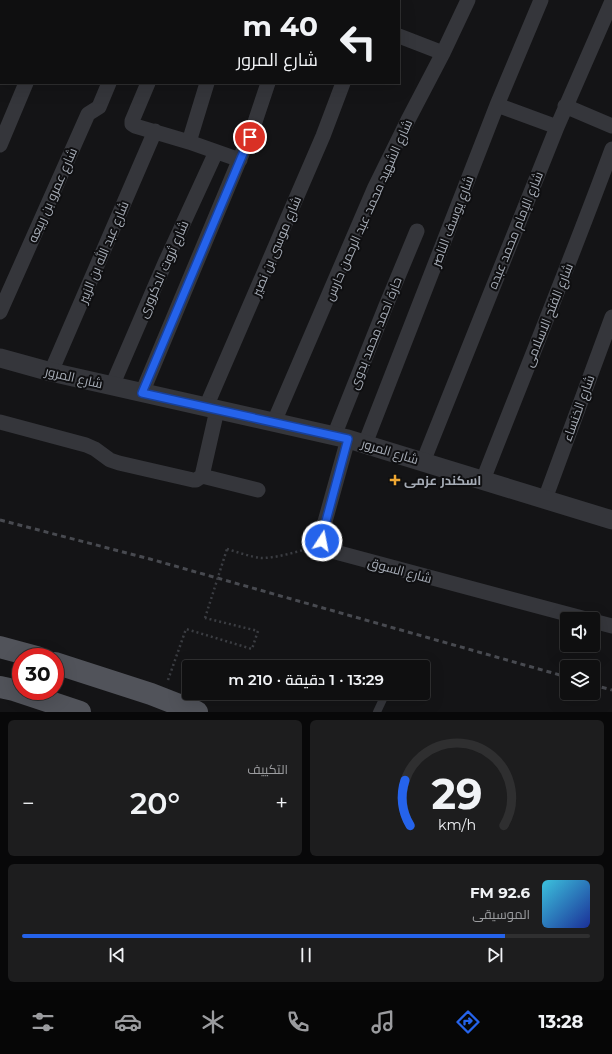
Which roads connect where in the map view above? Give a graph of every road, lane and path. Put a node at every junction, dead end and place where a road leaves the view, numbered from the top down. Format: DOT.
graph roads {
  1 [pos="468,0"];
  2 [pos="541,0"];
  3 [pos="612,1"];
  4 [pos="400,36"];
  5 [pos="443,53"];
  6 [pos="26,84"];
  7 [pos="109,84"];
  8 [pos="148,84"];
  9 [pos="207,84"];
  10 [pos="268,84"];
  11 [pos="343,84"];
  12 [pos="497,105"];
  13 [pos="566,106"];
  14 [pos="612,126"];
  15 [pos="557,127"];
  16 [pos="155,131"];
  17 [pos="189,142"];
  18 [pos="0,144"];
  19 [pos="612,149"];
  20 [pos="216,152"];
  21 [pos="240,160"];
  22 [pos="417,231"];
  23 [pos="0,312"];
  24 [pos="612,317"];
  25 [pos="0,358"];
  26 [pos="51,372"];
  27 [pos="112,386"];
  28 [pos="142,393"];
  29 [pos="212,408"];
  30 [pos="0,422"];
  31 [pos="274,422"];
  32 [pos="349,440"];
  33 [pos="423,462"];
  34 [pos="202,476"];
  35 [pos="483,480"];
  36 [pos="258,490"];
  37 [pos="544,499"];
  38 [pos="612,520"];
  39 [pos="322,541"];
  40 [pos="560,612"];
  41 [pos="600,623"];
  42 [pos="612,626"];
  43 [pos="0,647"];
  44 [pos="12,650"];
  45 [pos="12,660"];
  46 [pos="0,661"];
  47 [pos="64,666"];
  48 [pos="0,687"];
  49 [pos="162,698"];
  50 [pos="383,700"];
  51 [pos="80,712"];
  52 [pos="197,712"];
  53 [pos="377,712"];
  1 -- 5 [label="street, شارع الشهيد محمد عبد الرحمن حارس"];
  2 -- 12 [label="street, شارع يوسف الناصر"];
  3 -- 13 [label="street, شارع الإمام محمد عبده"];
  4 -- 5 [label="street"];
  5 -- 31 [label="street, شارع الشهيد محمد عبد الرحمن حارس"];
  6 -- 18 [label="street"];
  7 -- 23 [label="street, شارع عمرو بن ربيعه"];
  8 -- 16 [label="street"];
  9 -- 17 [label="street"];
  10 -- 21 [label="street"];
  11 -- 29 [label="street, شارع موسى بن نصير"];
  12 -- 15 [label="street"];
  12 -- 32 [label="street, شارع يوسف الناصر"];
  13 -- 14 [label="street"];
  13 -- 15 [label="street, شارع الإمام محمد عبده"];
  15 -- 33 [label="street, شارع الإمام محمد عبده"];
  16 -- 17 [label="street"];
  16 -- 26 [label="street, شارع عبد الله بن الزبير"];
  17 -- 20 [label="street"];
  19 -- 35 [label="street, شارع الفتح الاسلامى"];
  20 -- 21 [label="street"];
  20 -- 27 [label="street, شارع ثروت الدكرورى"];
  21 -- 28 [label="street"];
  22 -- 32 [label="street, حارة احمد محمد بدوى"];
  24 -- 37 [label="street, شارع الخنساء"];
  25 -- 26 [label="street, شارع المرور"];
  26 -- 27 [label="street, شارع المرور"];
  27 -- 28 [label="street, شارع المرور"];
  28 -- 29 [label="street, شارع المرور"];
  29 -- 31 [label="street, شارع المرور"];
  29 -- 34 [label="street, شارع موسى بن نصير"];
  30 -- 34 [label="street"];
  31 -- 32 [label="street, شارع المرور"];
  32 -- 33 [label="street, شارع المرور"];
  32 -- 39 [label="street"];
  33 -- 35 [label="street, شارع المرور"];
  34 -- 36 [label="street"];
  35 -- 37 [label="street, شارع المرور"];
  37 -- 38 [label="street, شارع المرور"];
  39 -- 40 [label="street, شارع السوق"];
  39 -- 49 [label="path, bridge"];
  41 -- 42 [label="street"];
  43 -- 44 [label="main road"];
  45 -- 46 [label="main road"];
  47 -- 49 [label="main road"];
  48 -- 51 [label="main road"];
  49 -- 52 [label="main road"];
  50 -- 53 [label="lane"];
}
